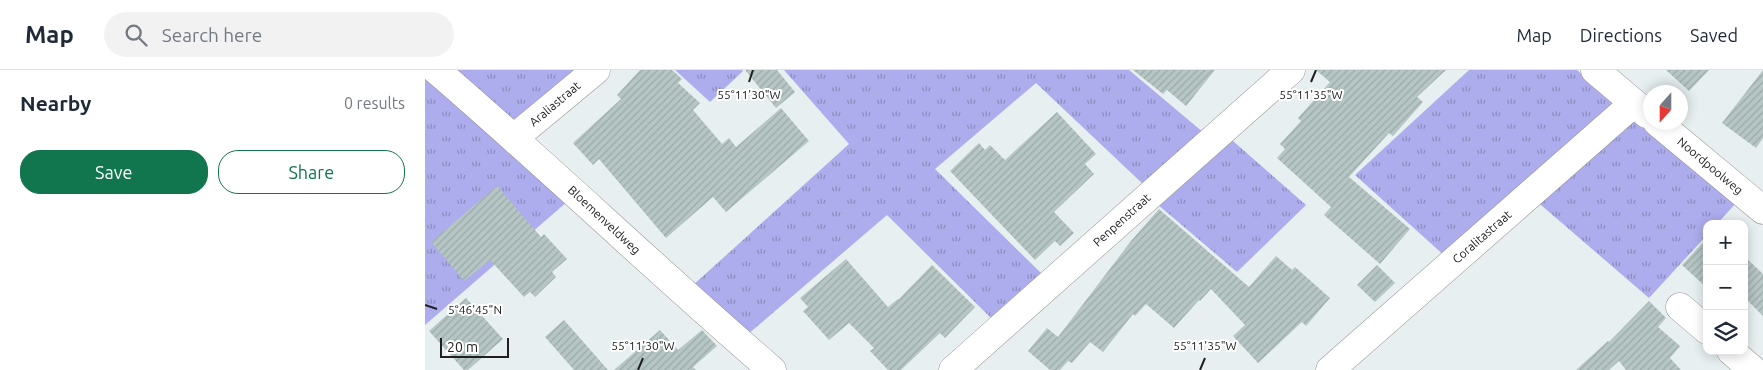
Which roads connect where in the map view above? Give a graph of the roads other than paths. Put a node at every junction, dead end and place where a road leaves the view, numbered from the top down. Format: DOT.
graph roads {
  1 [pos="436,70"];
  2 [pos="596,70"];
  3 [pos="1291,70"];
  4 [pos="1595,70"];
  5 [pos="1642,110"];
  6 [pos="1667,130"];
  7 [pos="514,138"];
  8 [pos="1763,210"];
  9 [pos="1680,307"];
  10 [pos="1703,327"];
  11 [pos="1736,355"];
  12 [pos="772,370"];
  13 [pos="953,370"];
  14 [pos="1330,370"];
  15 [pos="1753,370"];
  1 -- 7 [label="street, Bloemenveldweg"];
  2 -- 7 [label="street, Araliastraat"];
  3 -- 13 [label="street, Penpenstraat"];
  4 -- 5 [label="street"];
  5 -- 14 [label="street, Coralitastraat"];
  6 -- 8 [label="street, Noordpoolweg"];
  7 -- 12 [label="street, Bloemenveldweg"];
  9 -- 10 [label="street"];
  11 -- 15 [label="street"];
}
